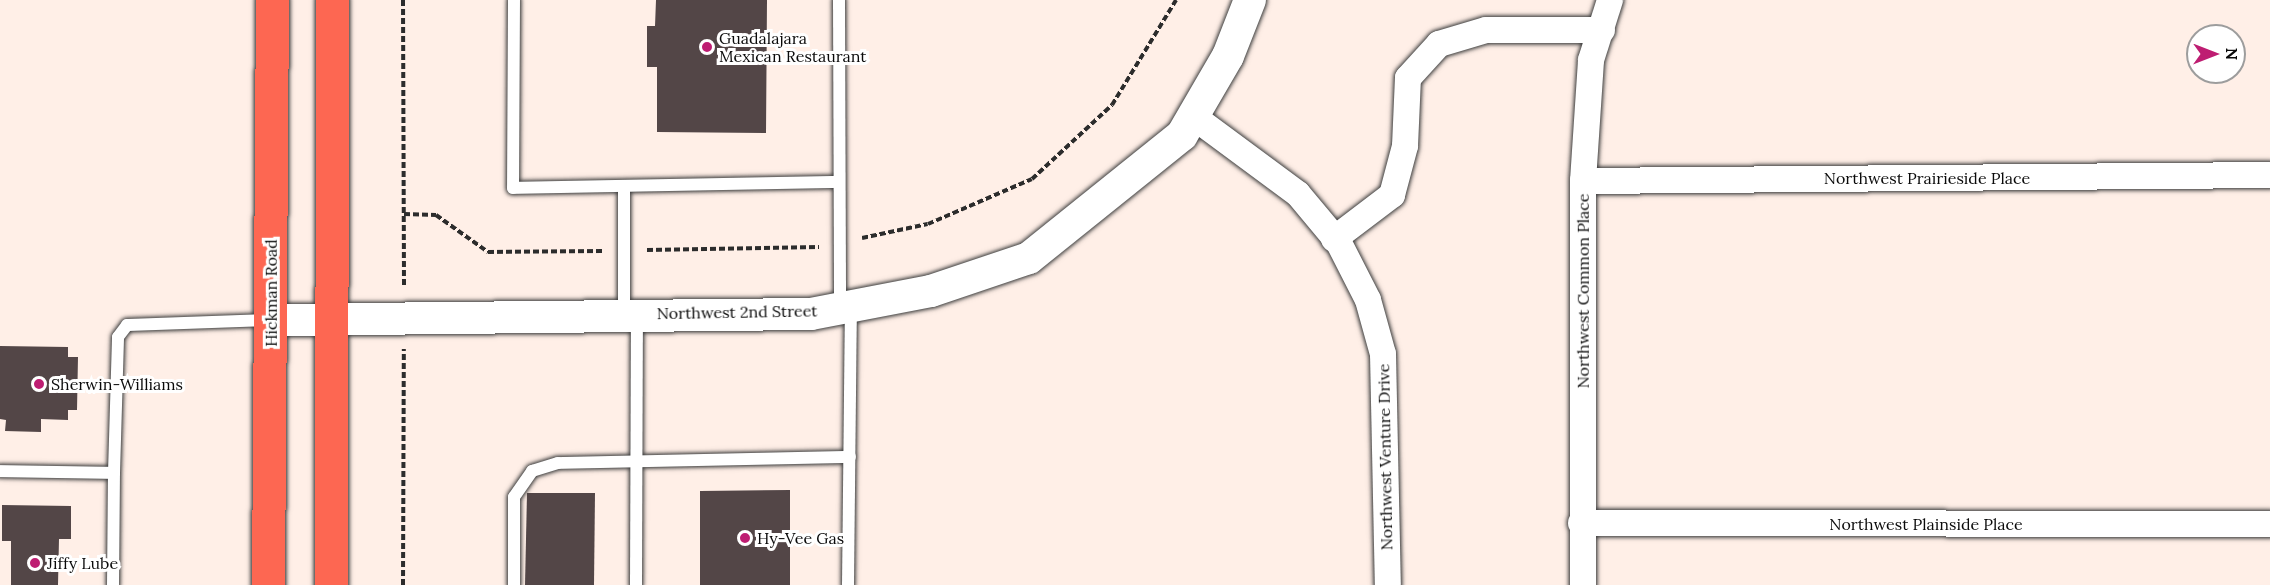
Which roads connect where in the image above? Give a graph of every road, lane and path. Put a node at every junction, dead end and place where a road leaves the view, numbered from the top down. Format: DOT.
graph roads {
  1 [pos="272,0"];
  2 [pos="332,0"];
  3 [pos="514,0"];
  4 [pos="839,0"];
  5 [pos="1250,0"];
  6 [pos="1610,0"];
  7 [pos="1602,30"];
  8 [pos="1194,117"];
  9 [pos="2270,175"];
  10 [pos="1583,181"];
  11 [pos="839,182"];
  12 [pos="624,186"];
  13 [pos="1334,239"];
  14 [pos="845,307"];
  15 [pos="630,314"];
  16 [pos="331,315"];
  17 [pos="271,320"];
  18 [pos="850,458"];
  19 [pos="636,462"];
  20 [pos="0,471"];
  21 [pos="114,473"];
  22 [pos="1581,523"];
  23 [pos="2270,524"];
  24 [pos="113,585"];
  25 [pos="268,585"];
  26 [pos="331,585"];
  27 [pos="514,585"];
  28 [pos="636,585"];
  29 [pos="848,585"];
  30 [pos="1389,585"];
  31 [pos="1583,585"];
  1 -- 17 [label="highway, Hickman Road"];
  2 -- 16 [label="highway"];
  3 -- 12 [label="lane"];
  4 -- 11 [label="lane"];
  5 -- 8 [label="street, Northwest 2nd Street"];
  6 -- 7 [label="street, Northwest Common Place"];
  7 -- 10 [label="street, Northwest Common Place"];
  7 -- 13 [label="street"];
  8 -- 13 [label="street, Northwest Venture Drive"];
  8 -- 14 [label="street, Northwest 2nd Street"];
  9 -- 10 [label="street, Northwest Prairieside Place"];
  10 -- 22 [label="street, Northwest Common Place"];
  11 -- 12 [label="lane"];
  11 -- 14 [label="lane"];
  12 -- 15 [label="lane"];
  13 -- 30 [label="street, Northwest Venture Drive"];
  14 -- 15 [label="street, Northwest 2nd Street"];
  14 -- 18 [label="lane"];
  15 -- 16 [label="street, Northwest 2nd Street"];
  15 -- 19 [label="lane"];
  16 -- 17 [label="street, Northwest 2nd Street"];
  16 -- 26 [label="highway"];
  17 -- 21 [label="lane"];
  17 -- 25 [label="highway, Hickman Road"];
  18 -- 19 [label="lane"];
  18 -- 29 [label="lane"];
  19 -- 27 [label="lane"];
  19 -- 28 [label="lane"];
  20 -- 21 [label="lane"];
  21 -- 24 [label="lane"];
  22 -- 23 [label="street, Northwest Plainside Place"];
  22 -- 31 [label="street, Northwest Common Place"];
}
